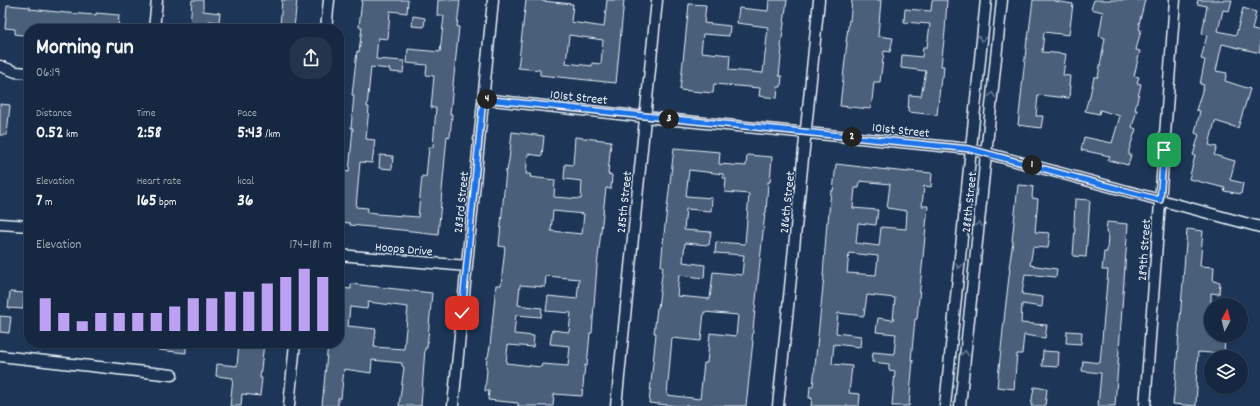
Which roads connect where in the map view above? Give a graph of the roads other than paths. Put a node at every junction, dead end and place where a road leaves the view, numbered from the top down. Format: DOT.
graph roads {
  1 [pos="157,0"];
  2 [pos="329,0"];
  3 [pos="493,0"];
  4 [pos="657,0"];
  5 [pos="819,0"];
  6 [pos="986,0"];
  7 [pos="1002,0"];
  8 [pos="1175,0"];
  9 [pos="984,12"];
  10 [pos="1000,14"];
  11 [pos="155,24"];
  12 [pos="327,24"];
  13 [pos="0,66"];
  14 [pos="24,73"];
  15 [pos="483,99"];
  16 [pos="645,116"];
  17 [pos="806,132"];
  18 [pos="970,149"];
  19 [pos="986,153"];
  20 [pos="1160,200"];
  21 [pos="0,224"];
  22 [pos="24,226"];
  23 [pos="1260,227"];
  24 [pos="344,255"];
  25 [pos="466,266"];
  26 [pos="295,348"];
  27 [pos="0,356"];
  28 [pos="948,371"];
  29 [pos="963,373"];
  30 [pos="172,375"];
  31 [pos="290,406"];
  32 [pos="453,406"];
  33 [pos="616,406"];
  34 [pos="778,406"];
  35 [pos="944,406"];
  36 [pos="960,406"];
  37 [pos="1145,406"];
  1 -- 11 [label="street"];
  2 -- 12 [label="street"];
  3 -- 15 [label="street, 283rd Street"];
  4 -- 16 [label="street, 285th Street"];
  5 -- 17 [label="street, 286th Street"];
  6 -- 9 [label="street, 288th Street"];
  7 -- 10 [label="street, 288th Street"];
  8 -- 20 [label="street, 289th Street"];
  9 -- 10 [label="street"];
  9 -- 18 [label="street, 288th Street, one-way"];
  19 -- 10 [label="street, 288th Street, one-way"];
  13 -- 14 [label="street"];
  15 -- 16 [label="street, 101st Street"];
  15 -- 25 [label="street, 283rd Street"];
  16 -- 17 [label="street, 101st Street"];
  16 -- 33 [label="street, 285th Street"];
  17 -- 18 [label="street, 101st Street"];
  17 -- 34 [label="street, 286th Street"];
  18 -- 19 [label="street, 101st Street"];
  18 -- 28 [label="street, 288th Street, one-way"];
  19 -- 20 [label="street, 101st Street"];
  29 -- 19 [label="street, 288th Street, one-way"];
  20 -- 23 [label="street, 101st Street"];
  20 -- 37 [label="street, 289th Street"];
  21 -- 22 [label="street"];
  24 -- 25 [label="street, Hoops Drive"];
  25 -- 32 [label="street, 283rd Street"];
  26 -- 31 [label="street"];
  27 -- 30 [label="street"];
  28 -- 29 [label="street"];
  28 -- 35 [label="street, 288th Street"];
  29 -- 36 [label="street, 288th Street"];
}
